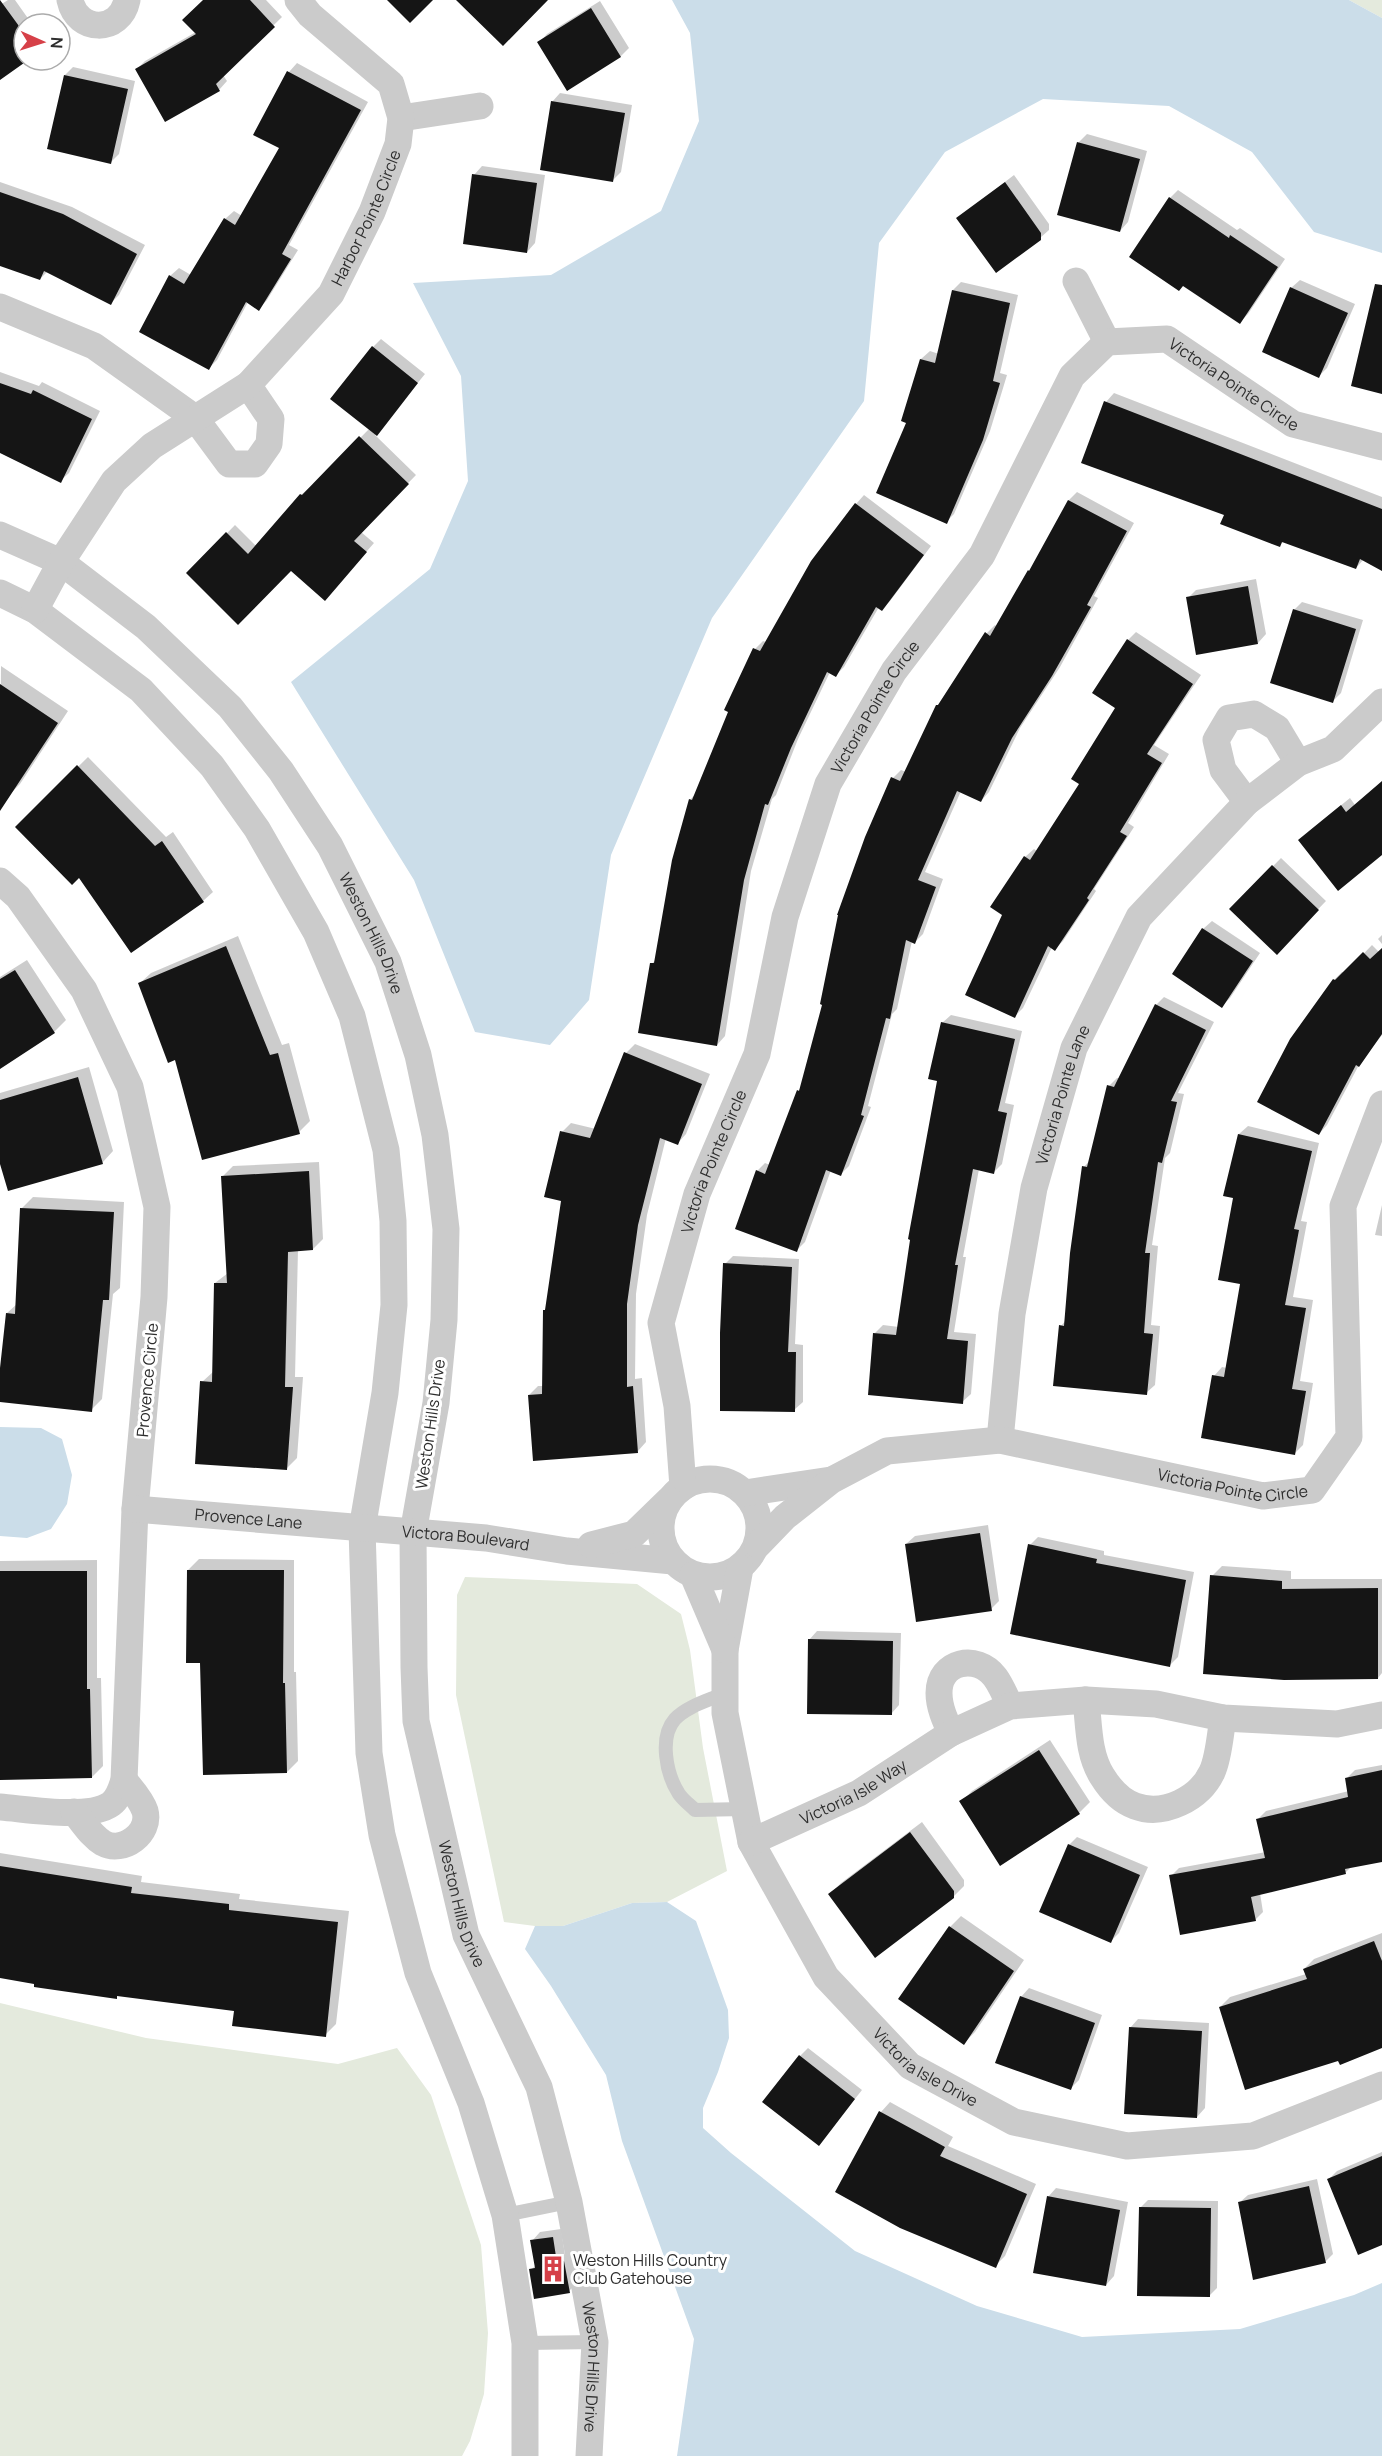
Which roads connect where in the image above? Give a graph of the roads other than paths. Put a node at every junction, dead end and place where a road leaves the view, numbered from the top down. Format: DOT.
graph roads {
  1 [pos="70,0"];
  2 [pos="127,0"];
  3 [pos="298,0"];
  4 [pos="480,106"];
  5 [pos="400,118"];
  6 [pos="1076,281"];
  7 [pos="0,307"];
  8 [pos="1107,342"];
  9 [pos="248,385"];
  10 [pos="195,418"];
  11 [pos="1382,447"];
  12 [pos="0,535"];
  13 [pos="61,562"];
  14 [pos="0,594"];
  15 [pos="34,610"];
  16 [pos="1382,702"];
  17 [pos="1298,763"];
  18 [pos="1247,802"];
  19 [pos="0,881"];
  20 [pos="1382,1104"];
  21 [pos="677,1406"];
  22 [pos="1000,1440"];
  23 [pos="715,1479"];
  24 [pos="832,1480"];
  25 [pos="676,1493"];
  26 [pos="745,1493"];
  27 [pos="135,1509"];
  28 [pos="362,1529"];
  29 [pos="413,1533"];
  30 [pos="758,1545"];
  31 [pos="567,1551"];
  32 [pos="683,1568"];
  33 [pos="740,1568"];
  34 [pos="725,1650"];
  35 [pos="725,1693"];
  36 [pos="1086,1700"];
  37 [pos="1010,1706"];
  38 [pos="1382,1715"];
  39 [pos="1223,1718"];
  40 [pos="951,1733"];
  41 [pos="124,1780"];
  42 [pos="0,1807"];
  43 [pos="744,1809"];
  44 [pos="74,1812"];
  45 [pos="751,1842"];
  46 [pos="1382,2085"];
  47 [pos="569,2202"];
  48 [pos="505,2215"];
  49 [pos="595,2342"];
  50 [pos="525,2343"];
  51 [pos="525,2456"];
  52 [pos="589,2456"];
  1 -- 2 [label="street"];
  3 -- 5 [label="street, Harbor Pointe Circle"];
  4 -- 5 [label="street"];
  5 -- 9 [label="street, Harbor Pointe Circle"];
  6 -- 8 [label="street"];
  7 -- 10 [label="street"];
  8 -- 11 [label="street, Victoria Pointe Circle"];
  8 -- 21 [label="street, Victoria Pointe Circle"];
  9 -- 10 [label="street, Harbor Pointe Circle"];
  9 -- 10 [label="street"];
  10 -- 13 [label="street, Harbor Pointe Circle"];
  12 -- 13 [label="street, Weston Hills Drive"];
  13 -- 15 [label="street, Harbor Pointe Circle"];
  13 -- 29 [label="street, Weston Hills Drive"];
  14 -- 15 [label="street"];
  15 -- 28 [label="street"];
  16 -- 17 [label="street, Victoria Pointe Lane"];
  17 -- 18 [label="street, Victoria Pointe Lane"];
  17 -- 18 [label="street"];
  18 -- 22 [label="street, Victoria Pointe Lane"];
  19 -- 27 [label="street, Provence Circle"];
  20 -- 22 [label="street, Victoria Pointe Circle"];
  21 -- 23 [label="street, Victoria Pointe Circle"];
  21 -- 25 [label="street, Victoria Pointe Circle"];
  22 -- 24 [label="street, Victoria Pointe Circle"];
  23 -- 25 [label="street"];
  23 -- 26 [label="street"];
  24 -- 26 [label="street, Victoria Pointe Circle"];
  24 -- 30 [label="street, Victoria Pointe Circle"];
  25 -- 31 [label="street, Victora Boulevard"];
  25 -- 32 [label="street"];
  26 -- 30 [label="street"];
  27 -- 28 [label="street, Provence Lane"];
  27 -- 41 [label="street, Provence Circle"];
  28 -- 29 [label="street, Victora Boulevard"];
  28 -- 48 [label="street"];
  29 -- 31 [label="street, Victora Boulevard"];
  29 -- 47 [label="street, Weston Hills Drive"];
  30 -- 33 [label="street"];
  31 -- 32 [label="street, Victora Boulevard"];
  32 -- 33 [label="street"];
  32 -- 34 [label="street, Victoria Isle Drive"];
  33 -- 34 [label="street, Victoria Isle Drive"];
  34 -- 35 [label="street, Victoria Isle Drive"];
  35 -- 43 [label="street, Victoria Isle Drive"];
  35 -- 43 [label="lane"];
  36 -- 37 [label="street, Victoria Isle Way"];
  36 -- 39 [label="street, Victoria Isle Way"];
  36 -- 39 [label="street"];
  37 -- 40 [label="street, Victoria Isle Way"];
  37 -- 40 [label="street"];
  38 -- 39 [label="street, Victoria Isle Way"];
  40 -- 45 [label="street, Victoria Isle Way"];
  41 -- 44 [label="street, Provence Circle"];
  41 -- 44 [label="street"];
  42 -- 44 [label="street, Provence Circle"];
  43 -- 45 [label="street, Victoria Isle Drive"];
  45 -- 46 [label="street, Victoria Isle Drive"];
  47 -- 48 [label="lane"];
  47 -- 49 [label="street, Weston Hills Drive"];
  48 -- 50 [label="street"];
  49 -- 50 [label="lane"];
  49 -- 52 [label="street, Weston Hills Drive"];
  50 -- 51 [label="street"];
}
